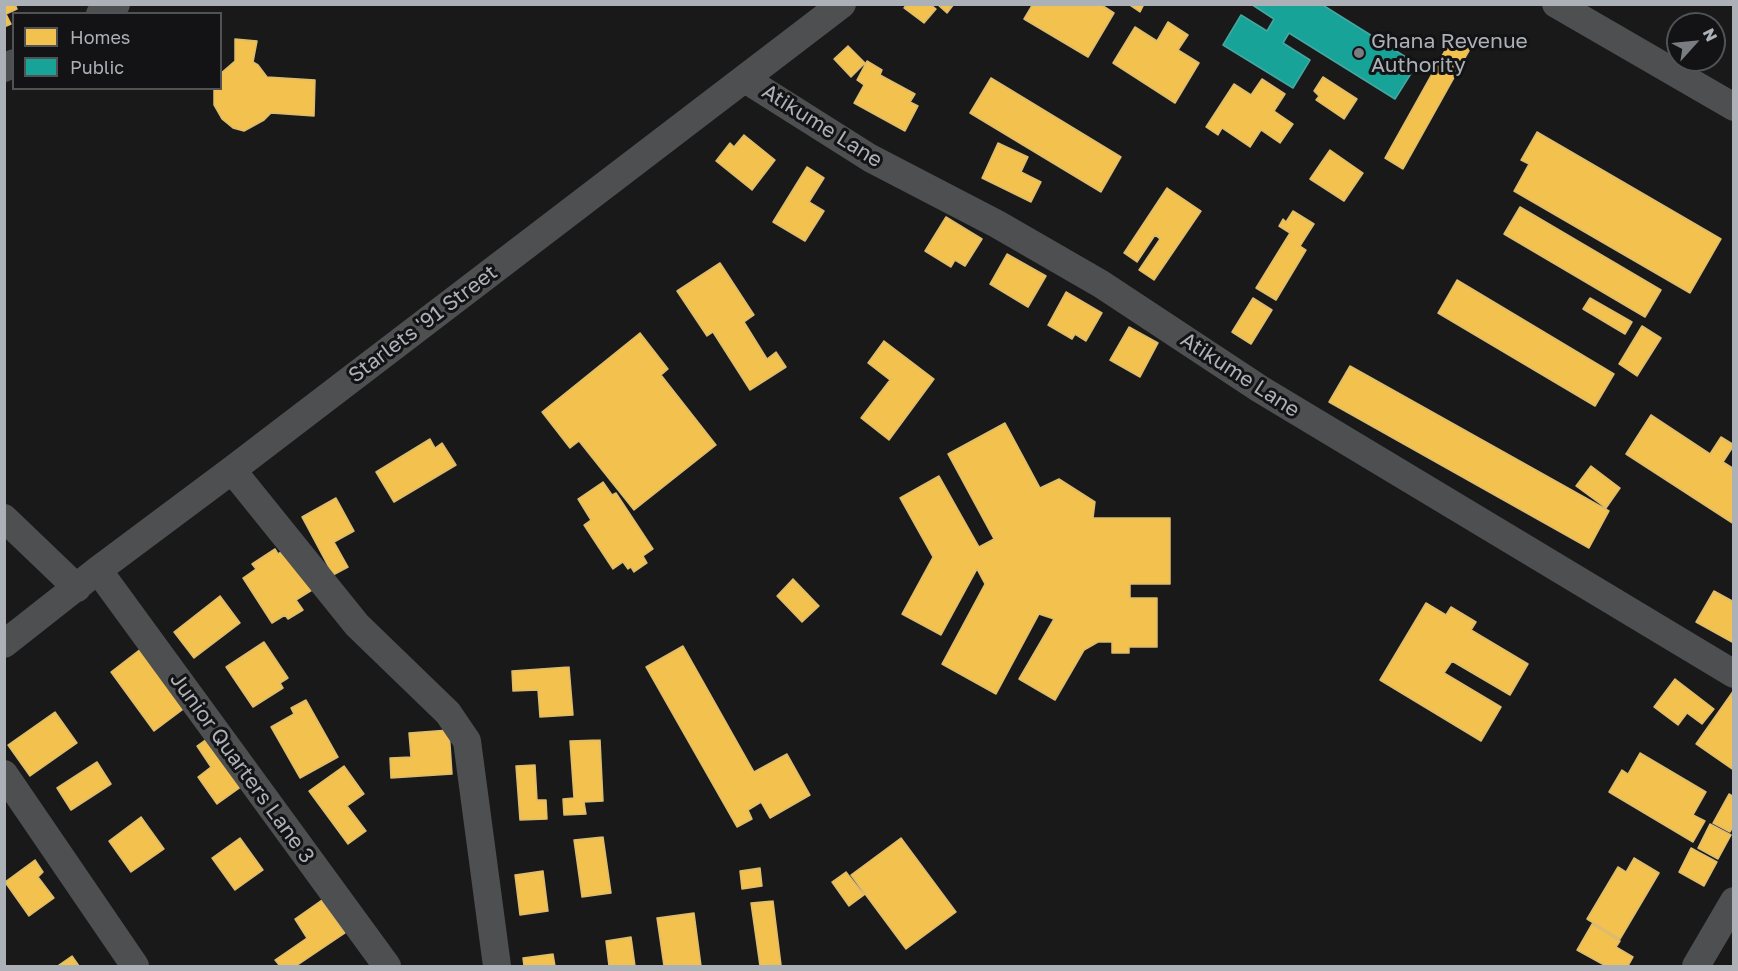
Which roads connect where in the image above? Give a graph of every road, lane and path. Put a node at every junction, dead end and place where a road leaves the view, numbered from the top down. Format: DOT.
graph roads {
  1 [pos="116,4"];
  2 [pos="842,4"];
  3 [pos="1556,4"];
  4 [pos="103,12"];
  5 [pos="745,79"];
  6 [pos="1734,107"];
  7 [pos="232,470"];
  8 [pos="4,518"];
  9 [pos="88,579"];
  10 [pos="4,644"];
  11 [pos="1734,674"];
  12 [pos="4,774"];
  13 [pos="1734,901"];
  14 [pos="135,966"];
  15 [pos="387,966"];
  16 [pos="497,966"];
  17 [pos="1696,966"];
  1 -- 4 [label="street"];
  2 -- 5 [label="street, Starlets '91 Street"];
  3 -- 6 [label="street"];
  5 -- 7 [label="street, Starlets '91 Street"];
  5 -- 11 [label="street, Atikume Lane"];
  7 -- 9 [label="street, Starlets '91 Street"];
  7 -- 16 [label="street"];
  8 -- 9 [label="street, Junior Quarters Lane 3"];
  9 -- 10 [label="street, Starlets '91 Street"];
  9 -- 15 [label="street, Junior Quarters Lane 3"];
  12 -- 14 [label="street"];
  13 -- 17 [label="street"];
}
